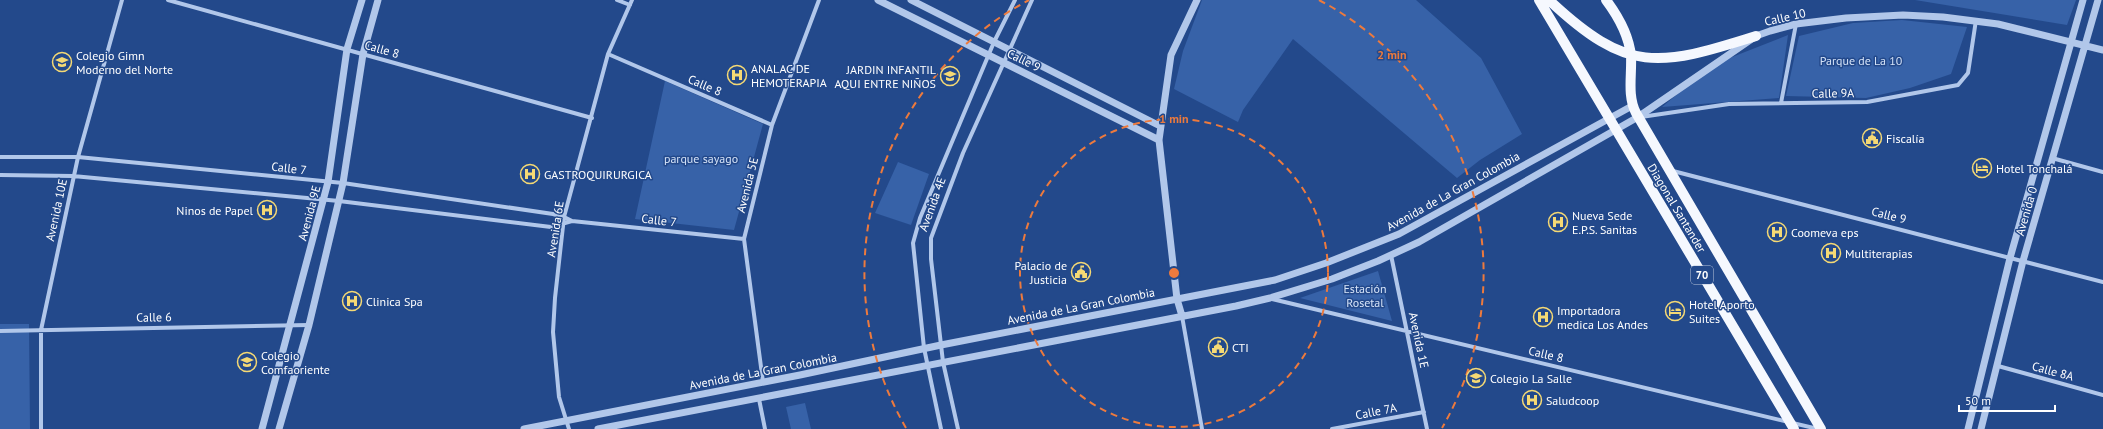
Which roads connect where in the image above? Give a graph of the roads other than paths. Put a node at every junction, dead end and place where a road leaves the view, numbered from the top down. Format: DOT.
graph roads {
  1 [pos="122,0"];
  2 [pos="168,0"];
  3 [pos="362,0"];
  4 [pos="378,0"];
  5 [pos="617,0"];
  6 [pos="632,0"];
  7 [pos="819,0"];
  8 [pos="878,0"];
  9 [pos="911,0"];
  10 [pos="1014,0"];
  11 [pos="1032,0"];
  12 [pos="1197,0"];
  13 [pos="1539,0"];
  14 [pos="1550,0"];
  15 [pos="1606,0"];
  16 [pos="2083,0"];
  17 [pos="2098,0"];
  18 [pos="630,5"];
  19 [pos="1976,19"];
  20 [pos="1796,24"];
  21 [pos="1756,36"];
  22 [pos="994,42"];
  23 [pos="2071,42"];
  24 [pos="2085,45"];
  25 [pos="347,49"];
  26 [pos="1008,49"];
  27 [pos="2103,50"];
  28 [pos="363,54"];
  29 [pos="608,54"];
  30 [pos="989,55"];
  31 [pos="1631,55"];
  32 [pos="1002,62"];
  33 [pos="1781,103"];
  34 [pos="1632,106"];
  35 [pos="1638,117"];
  36 [pos="592,118"];
  37 [pos="1609,118"];
  38 [pos="772,125"];
  39 [pos="1160,126"];
  40 [pos="1616,130"];
  41 [pos="1159,140"];
  42 [pos="0,157"];
  43 [pos="78,157"];
  44 [pos="2052,158"];
  45 [pos="1668,170"];
  46 [pos="2103,172"];
  47 [pos="0,175"];
  48 [pos="73,176"];
  49 [pos="328,182"];
  50 [pos="343,184"];
  51 [pos="324,200"];
  52 [pos="339,201"];
  53 [pos="564,216"];
  54 [pos="572,221"];
  55 [pos="564,224"];
  56 [pos="744,239"];
  57 [pos="1391,255"];
  58 [pos="2010,258"];
  59 [pos="2023,262"];
  60 [pos="2103,282"];
  61 [pos="1270,298"];
  62 [pos="1177,299"];
  63 [pos="1182,316"];
  64 [pos="291,325"];
  65 [pos="309,325"];
  66 [pos="0,330"];
  67 [pos="41,330"];
  68 [pos="1407,332"];
  69 [pos="941,345"];
  70 [pos="924,348"];
  71 [pos="943,362"];
  72 [pos="927,366"];
  73 [pos="1998,366"];
  74 [pos="763,382"];
  75 [pos="2103,395"];
  76 [pos="759,399"];
  77 [pos="1424,412"];
  78 [pos="566,421"];
  79 [pos="1791,425"];
  80 [pos="41,429"];
  81 [pos="262,429"];
  82 [pos="279,429"];
  83 [pos="524,429"];
  84 [pos="569,429"];
  85 [pos="598,429"];
  86 [pos="765,429"];
  87 [pos="941,429"];
  88 [pos="958,429"];
  89 [pos="1202,429"];
  90 [pos="1332,429"];
  91 [pos="1427,429"];
  92 [pos="1819,429"];
  93 [pos="1968,429"];
  94 [pos="1981,429"];
  1 -- 43 [label="street, Avenida 10E"];
  2 -- 25 [label="street, Calle 8"];
  3 -- 25 [label="street, Avenida 9E"];
  4 -- 28 [label="street"];
  5 -- 18 [label="street"];
  6 -- 18 [label="street, Avenida 6E"];
  7 -- 38 [label="street, Avenida 5E"];
  8 -- 30 [label="street, Calle 9"];
  9 -- 22 [label="street, Calle 9"];
  10 -- 22 [label="street, Avenida 4E"];
  11 -- 26 [label="street, Avenida 4E"];
  12 -- 39 [label="street"];
  13 -- 37 [label="main road, Diagonal Santander / 70"];
  14 -- 31 [label="main road"];
  15 -- 31 [label="main road, Diagonal Santander / 70"];
  16 -- 23 [label="street, Avenida 0"];
  17 -- 24 [label="street, Avenida 0"];
  18 -- 29 [label="street, Avenida 6E"];
  19 -- 20 [label="street, Calle 10"];
  19 -- 23 [label="street, Calle 10"];
  19 -- 33 [label="street, Calle 9A"];
  20 -- 21 [label="street, Calle 10"];
  20 -- 33 [label="street"];
  21 -- 31 [label="main road"];
  21 -- 35 [label="street, Calle 10"];
  22 -- 26 [label="street, Calle 9"];
  22 -- 30 [label="street, Avenida 4E"];
  23 -- 24 [label="street, Calle 10"];
  23 -- 58 [label="street, Avenida 0"];
  24 -- 27 [label="street, Calle 10"];
  24 -- 44 [label="street, Avenida 0"];
  25 -- 28 [label="street, Calle 8"];
  25 -- 49 [label="street, Avenida 9E"];
  26 -- 32 [label="street, Avenida 4E"];
  26 -- 39 [label="street, Calle 9"];
  28 -- 36 [label="street, Calle 8"];
  28 -- 50 [label="street"];
  29 -- 36 [label="street, Avenida 6E"];
  29 -- 38 [label="street, Calle 8"];
  30 -- 32 [label="street, Calle 9"];
  30 -- 70 [label="street, Avenida 4E"];
  31 -- 34 [label="main road, Diagonal Santander / 70"];
  32 -- 41 [label="street, Calle 9"];
  32 -- 69 [label="street, Avenida 4E"];
  33 -- 35 [label="street, Calle 9A"];
  34 -- 35 [label="main road, Diagonal Santander / 70"];
  34 -- 37 [label="street, Avenida de La Gran Colombia"];
  35 -- 40 [label="street"];
  35 -- 45 [label="main road, Diagonal Santander / 70"];
  36 -- 53 [label="street, Avenida 6E"];
  37 -- 40 [label="main road, Diagonal Santander / 70"];
  37 -- 62 [label="street, Avenida de La Gran Colombia"];
  38 -- 56 [label="street, Avenida 5E"];
  39 -- 41 [label="street"];
  40 -- 57 [label="street"];
  40 -- 79 [label="main road, Diagonal Santander / 70"];
  41 -- 62 [label="street"];
  42 -- 43 [label="street, Calle 7"];
  43 -- 48 [label="street, Avenida 10E"];
  43 -- 49 [label="street, Calle 7"];
  44 -- 46 [label="street"];
  44 -- 59 [label="street, Avenida 0"];
  45 -- 58 [label="street, Calle 9"];
  45 -- 92 [label="main road, Diagonal Santander / 70"];
  47 -- 48 [label="street, Calle 7"];
  48 -- 51 [label="street, Calle 7"];
  48 -- 67 [label="street, Avenida 10E"];
  49 -- 50 [label="street, Calle 7"];
  49 -- 51 [label="street, Avenida 9E"];
  50 -- 52 [label="street"];
  50 -- 53 [label="street, Calle 7"];
  51 -- 52 [label="street, Calle 7"];
  51 -- 64 [label="street, Avenida 9E"];
  52 -- 55 [label="street, Calle 7"];
  52 -- 65 [label="street"];
  53 -- 54 [label="street, Calle 7"];
  53 -- 55 [label="street, Avenida 6E"];
  54 -- 55 [label="street, Calle 7"];
  54 -- 56 [label="street, Calle 7"];
  55 -- 78 [label="street, Avenida 6E"];
  56 -- 74 [label="street, Avenida 5E"];
  57 -- 61 [label="street"];
  57 -- 68 [label="street, Avenida 1E"];
  58 -- 59 [label="street, Calle 9"];
  58 -- 93 [label="street, Avenida 0"];
  59 -- 60 [label="street, Calle 9"];
  59 -- 73 [label="street, Avenida 0"];
  61 -- 63 [label="street"];
  61 -- 68 [label="street, Calle 8"];
  62 -- 63 [label="street"];
  62 -- 69 [label="street, Avenida de La Gran Colombia"];
  63 -- 71 [label="street"];
  63 -- 89 [label="street"];
  64 -- 65 [label="street, Calle 6"];
  64 -- 67 [label="street, Calle 6"];
  64 -- 81 [label="street, Avenida 9E"];
  65 -- 82 [label="street"];
  66 -- 67 [label="street, Calle 6"];
  67 -- 80 [label="street, Avenida 10E"];
  68 -- 77 [label="street, Avenida 1E"];
  68 -- 79 [label="street, Calle 8"];
  69 -- 70 [label="street, Avenida de La Gran Colombia"];
  69 -- 71 [label="street, Avenida 4E"];
  70 -- 72 [label="street, Avenida 4E"];
  70 -- 74 [label="street, Avenida de La Gran Colombia"];
  71 -- 72 [label="street"];
  71 -- 88 [label="street, Avenida 4E"];
  72 -- 76 [label="street"];
  72 -- 87 [label="street, Avenida 4E"];
  73 -- 75 [label="street, Calle 8A"];
  73 -- 94 [label="street, Avenida 0"];
  74 -- 78 [label="street, Avenida de La Gran Colombia"];
  76 -- 85 [label="street"];
  76 -- 86 [label="street"];
  77 -- 90 [label="street, Calle 7A"];
  77 -- 91 [label="street, Avenida 1E"];
  78 -- 83 [label="street, Avenida de La Gran Colombia"];
  78 -- 84 [label="street, Avenida 6E"];
  79 -- 92 [label="street, Calle 8"];
}
